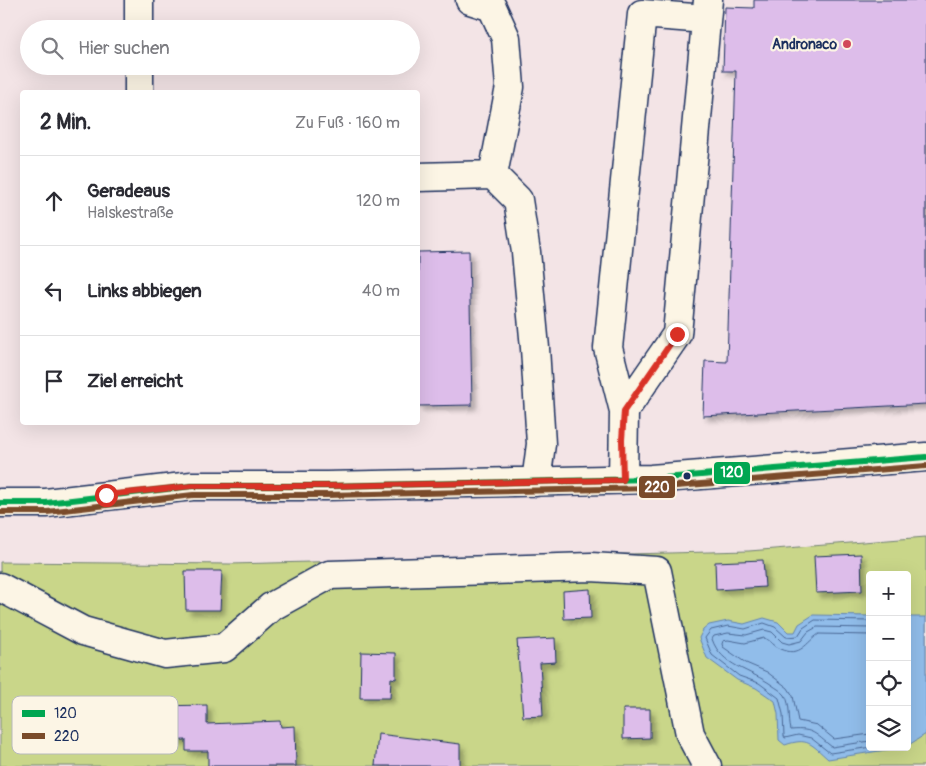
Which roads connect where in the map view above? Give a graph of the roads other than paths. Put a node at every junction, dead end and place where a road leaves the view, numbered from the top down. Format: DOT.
graph roads {
  1 [pos="138,0"];
  2 [pos="470,0"];
  3 [pos="707,10"];
  4 [pos="139,20"];
  5 [pos="139,75"];
  6 [pos="139,90"];
  7 [pos="493,175"];
  8 [pos="420,178"];
  9 [pos="624,411"];
  10 [pos="926,457"];
  11 [pos="623,480"];
  12 [pos="536,482"];
  13 [pos="0,503"];
  14 [pos="0,587"];
  15 [pos="707,766"];
  1 -- 4 [label="street"];
  2 -- 7 [label="street"];
  3 -- 9 [label="street"];
  3 -- 9 [label="street"];
  5 -- 6 [label="street"];
  7 -- 8 [label="street"];
  7 -- 12 [label="street"];
  9 -- 11 [label="street"];
  10 -- 11 [label="street"];
  11 -- 12 [label="street"];
  12 -- 13 [label="street"];
  14 -- 15 [label="street"];
}
